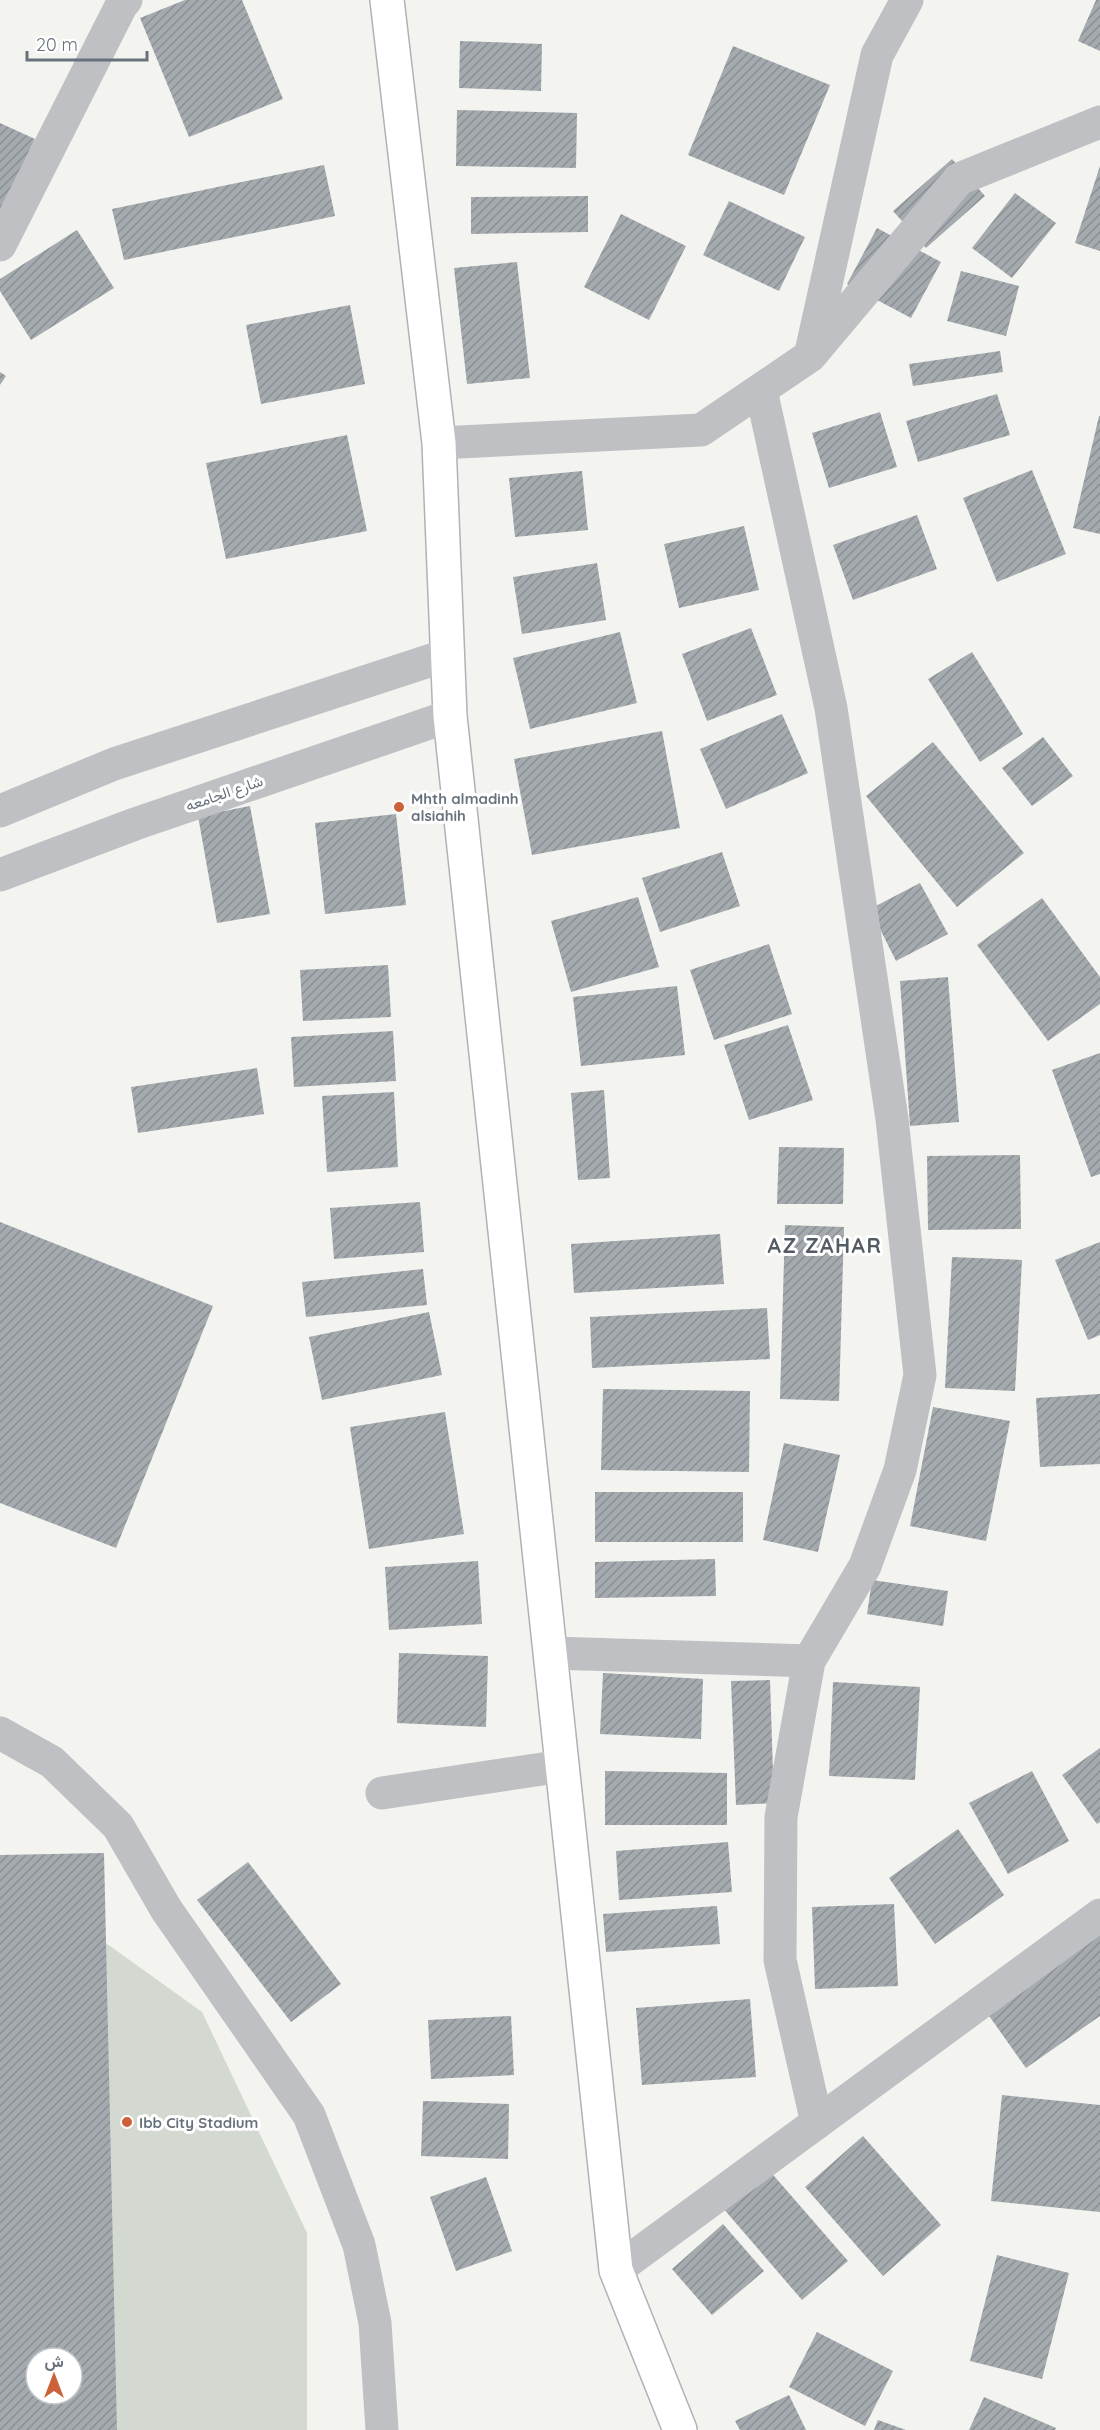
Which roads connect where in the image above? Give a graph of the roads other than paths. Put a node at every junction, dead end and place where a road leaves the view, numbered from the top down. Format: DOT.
graph roads {
  1 [pos="126,0"];
  2 [pos="387,0"];
  3 [pos="907,0"];
  4 [pos="1100,122"];
  5 [pos="0,245"];
  6 [pos="810,356"];
  7 [pos="761,390"];
  8 [pos="439,443"];
  9 [pos="447,655"];
  10 [pos="450,716"];
  11 [pos="0,811"];
  12 [pos="0,875"];
  13 [pos="551,1653"];
  14 [pos="809,1661"];
  15 [pos="0,1733"];
  16 [pos="562,1766"];
  17 [pos="382,1793"];
  18 [pos="1100,1915"];
  19 [pos="817,2123"];
  20 [pos="616,2270"];
  21 [pos="382,2430"];
  22 [pos="680,2430"];
  1 -- 5 [label="street"];
  2 -- 8 [label="main road"];
  3 -- 6 [label="street"];
  4 -- 6 [label="street"];
  6 -- 7 [label="street"];
  7 -- 8 [label="street"];
  7 -- 14 [label="street"];
  8 -- 9 [label="main road"];
  9 -- 10 [label="main road"];
  9 -- 11 [label="street"];
  10 -- 12 [label="street, شارع الجامعه"];
  10 -- 13 [label="main road"];
  13 -- 14 [label="street"];
  13 -- 16 [label="main road"];
  14 -- 19 [label="street"];
  15 -- 21 [label="street"];
  16 -- 17 [label="street"];
  16 -- 20 [label="main road"];
  18 -- 19 [label="street"];
  19 -- 20 [label="street"];
  20 -- 22 [label="main road"];
}
